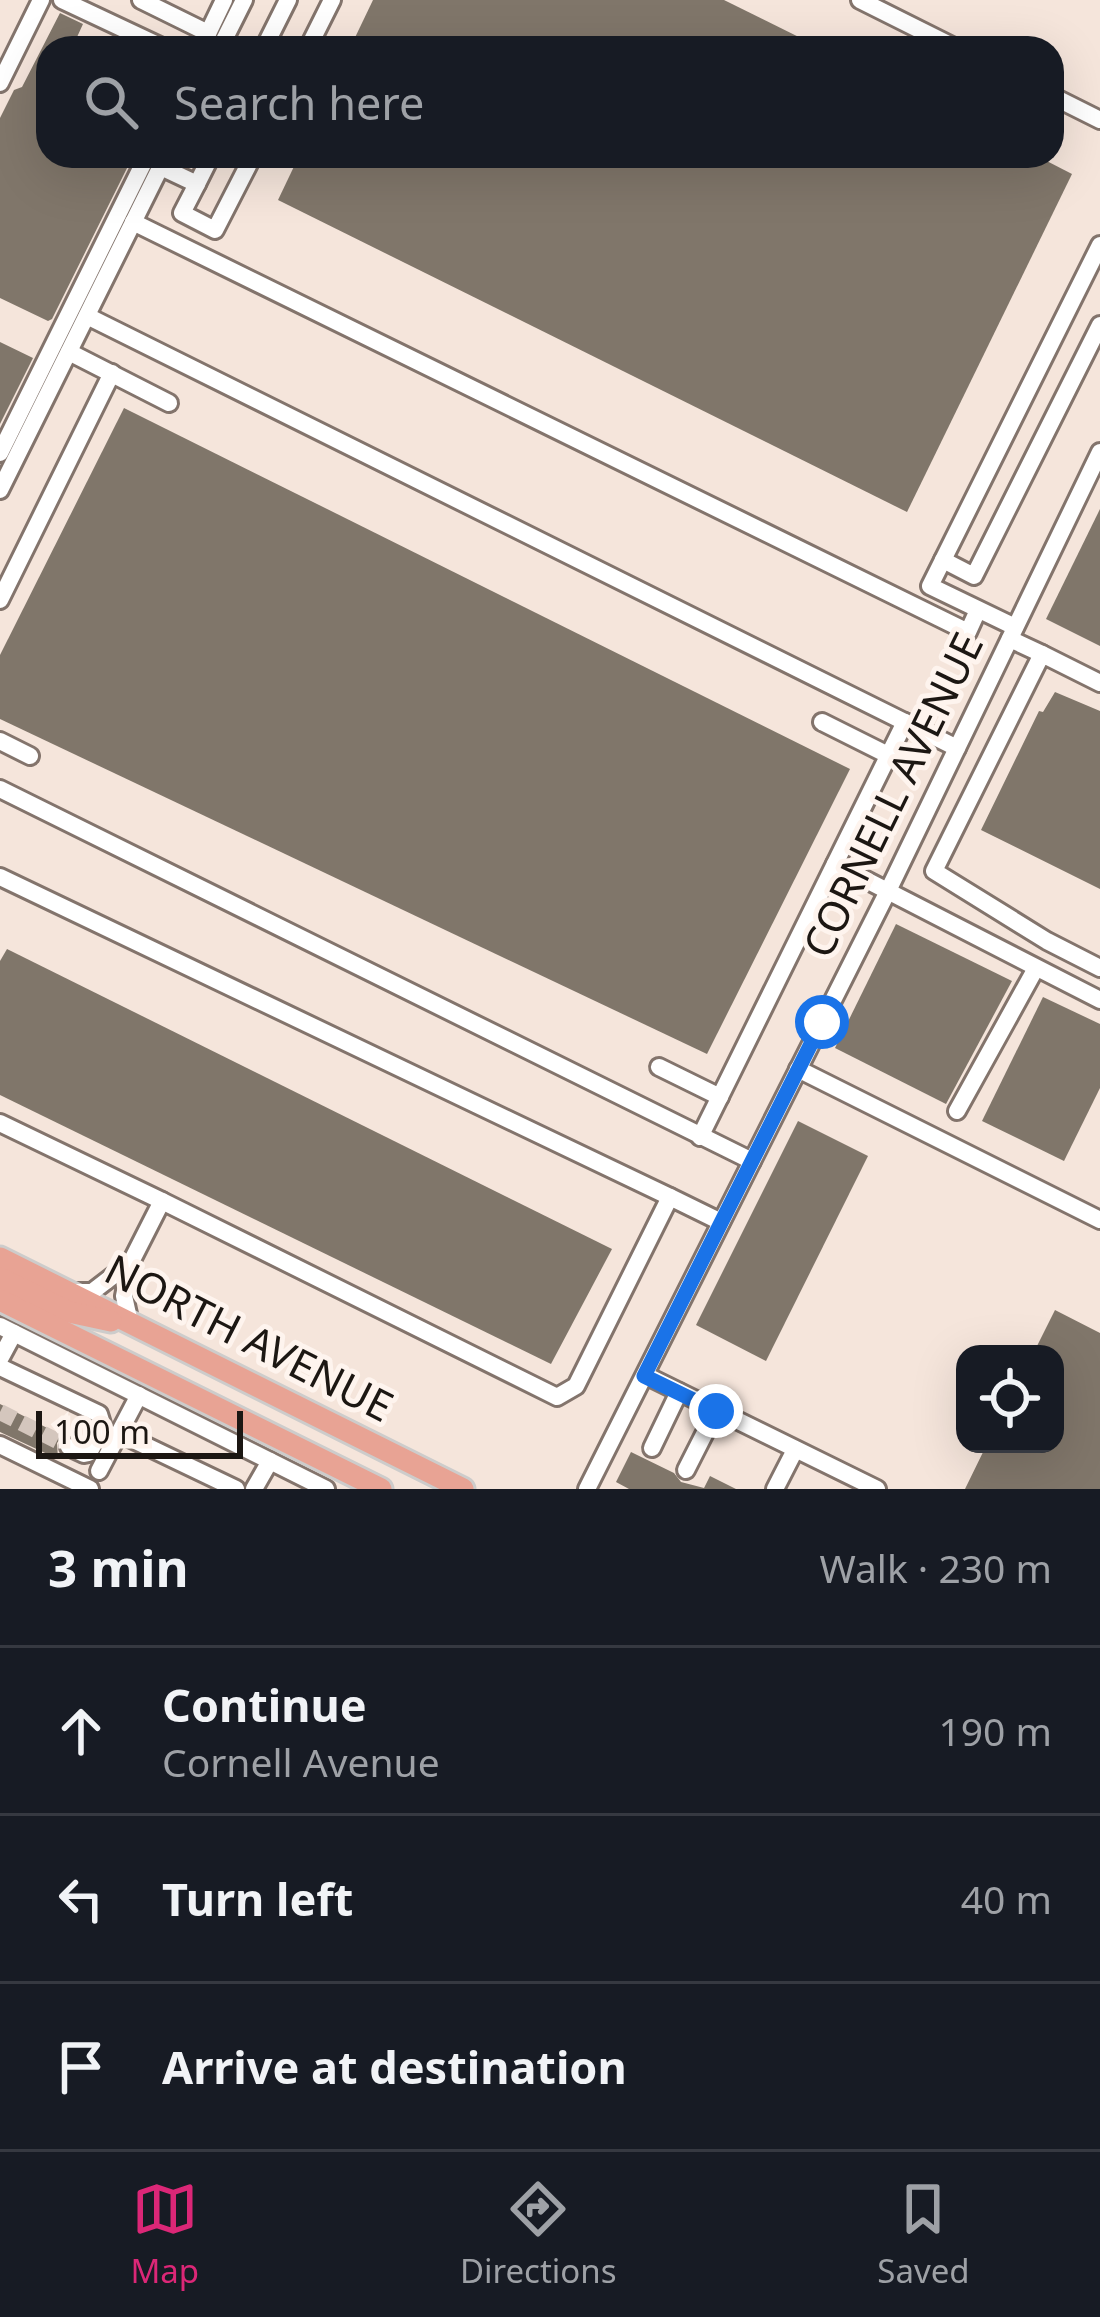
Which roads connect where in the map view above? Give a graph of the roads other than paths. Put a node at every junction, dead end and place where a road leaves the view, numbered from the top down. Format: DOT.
graph roads {
  1 [pos="41,0"];
  2 [pos="62,0"];
  3 [pos="141,0"];
  4 [pos="244,0"];
  5 [pos="288,0"];
  6 [pos="332,0"];
  7 [pos="860,0"];
  8 [pos="220,1"];
  9 [pos="138,36"];
  10 [pos="198,36"];
  11 [pos="206,36"];
  12 [pos="226,36"];
  13 [pos="270,36"];
  14 [pos="314,36"];
  15 [pos="932,36"];
  16 [pos="0,83"];
  17 [pos="1064,102"];
  18 [pos="1100,120"];
  19 [pos="154,168"];
  20 [pos="155,168"];
  21 [pos="171,168"];
  22 [pos="205,168"];
  23 [pos="247,168"];
  24 [pos="197,184"];
  25 [pos="134,222"];
  26 [pos="1100,245"];
  27 [pos="87,316"];
  28 [pos="1100,325"];
  29 [pos="69,352"];
  30 [pos="112,373"];
  31 [pos="169,403"];
  32 [pos="1100,452"];
  33 [pos="0,453"];
  34 [pos="0,490"];
  35 [pos="943,560"];
  36 [pos="0,600"];
  37 [pos="979,610"];
  38 [pos="1012,633"];
  39 [pos="1042,654"];
  40 [pos="1100,682"];
  41 [pos="822,722"];
  42 [pos="905,722"];
  43 [pos="0,741"];
  44 [pos="957,748"];
  45 [pos="888,755"];
  46 [pos="31,756"];
  47 [pos="0,789"];
  48 [pos="835,864"];
  49 [pos="0,877"];
  50 [pos="886,893"];
  51 [pos="1036,968"];
  52 [pos="1100,968"];
  53 [pos="1100,1000"];
  54 [pos="659,1067"];
  55 [pos="798,1069"];
  56 [pos="720,1097"];
  57 [pos="957,1111"];
  58 [pos="0,1123"];
  59 [pos="700,1137"];
  60 [pos="752,1161"];
  61 [pos="670,1197"];
  62 [pos="162,1201"];
  63 [pos="1100,1220"];
  64 [pos="721,1222"];
  65 [pos="0,1258"];
  66 [pos="131,1262"];
  67 [pos="0,1278"];
  68 [pos="69,1292"];
  69 [pos="0,1300"];
  70 [pos="130,1323"];
  71 [pos="7,1329"];
  72 [pos="0,1363"];
  73 [pos="644,1376"];
  74 [pos="679,1392"];
  75 [pos="139,1395"];
  76 [pos="716,1411"];
  77 [pos="119,1433"];
  78 [pos="0,1444"];
  79 [pos="69,1447"];
  80 [pos="652,1448"];
  81 [pos="795,1450"];
  82 [pos="270,1461"];
  83 [pos="686,1470"];
  84 [pos="100,1471"];
  85 [pos="62,1483"];
  86 [pos="298,1483"];
  87 [pos="90,1489"];
  88 [pos="236,1489"];
  89 [pos="254,1489"];
  90 [pos="326,1489"];
  91 [pos="381,1489"];
  92 [pos="463,1489"];
  93 [pos="587,1489"];
  94 [pos="775,1489"];
  95 [pos="877,1489"];
  1 -- 16 [label="street"];
  2 -- 9 [label="street"];
  3 -- 10 [label="street"];
  4 -- 12 [label="street"];
  5 -- 13 [label="street"];
  6 -- 14 [label="street"];
  7 -- 15 [label="street"];
  8 -- 11 [label="street"];
  17 -- 18 [label="street"];
  19 -- 33 [label="street"];
  20 -- 25 [label="street"];
  21 -- 24 [label="street"];
  22 -- 24 [label="street"];
  23 -- 24 [label="street"];
  25 -- 27 [label="street"];
  25 -- 37 [label="street"];
  26 -- 35 [label="street"];
  27 -- 29 [label="street"];
  27 -- 42 [label="street"];
  28 -- 35 [label="street"];
  29 -- 30 [label="street"];
  29 -- 34 [label="street"];
  30 -- 31 [label="street"];
  30 -- 36 [label="street"];
  32 -- 38 [label="street, CORNELL AVENUE"];
  35 -- 37 [label="street"];
  37 -- 38 [label="street"];
  38 -- 39 [label="street"];
  38 -- 44 [label="street, CORNELL AVENUE"];
  39 -- 40 [label="street"];
  39 -- 52 [label="street"];
  41 -- 45 [label="street"];
  42 -- 44 [label="street"];
  42 -- 45 [label="street"];
  43 -- 46 [label="street"];
  44 -- 50 [label="street, CORNELL AVENUE"];
  45 -- 48 [label="street"];
  47 -- 59 [label="street"];
  48 -- 50 [label="street"];
  48 -- 56 [label="street"];
  49 -- 61 [label="street"];
  50 -- 51 [label="street"];
  50 -- 55 [label="street, CORNELL AVENUE"];
  51 -- 53 [label="street"];
  51 -- 57 [label="street"];
  54 -- 56 [label="street"];
  55 -- 60 [label="street, CORNELL AVENUE"];
  55 -- 63 [label="street"];
  56 -- 59 [label="street"];
  58 -- 62 [label="street"];
  59 -- 60 [label="street"];
  60 -- 64 [label="street, CORNELL AVENUE"];
  61 -- 62 [label="street"];
  61 -- 64 [label="street"];
  62 -- 66 [label="street"];
  64 -- 73 [label="street, CORNELL AVENUE"];
  65 -- 68 [label="main road, NORTH AVENUE"];
  66 -- 68 [label="street"];
  66 -- 70 [label="street"];
  67 -- 70 [label="main road"];
  68 -- 70 [label="main road, NORTH AVENUE"];
  69 -- 91 [label="main road, NORTH AVENUE"];
  70 -- 92 [label="main road, NORTH AVENUE"];
  71 -- 72 [label="street"];
  71 -- 75 [label="street"];
  72 -- 79 [label="street"];
  73 -- 74 [label="street"];
  73 -- 93 [label="street, CORNELL AVENUE"];
  74 -- 76 [label="street"];
  74 -- 80 [label="street"];
  75 -- 77 [label="street"];
  75 -- 82 [label="street"];
  76 -- 81 [label="street"];
  76 -- 83 [label="street"];
  77 -- 84 [label="street"];
  77 -- 88 [label="street"];
  78 -- 85 [label="street"];
  81 -- 94 [label="street"];
  81 -- 95 [label="street"];
  82 -- 86 [label="street"];
  82 -- 89 [label="street"];
  85 -- 87 [label="street"];
  86 -- 90 [label="street"];
}
